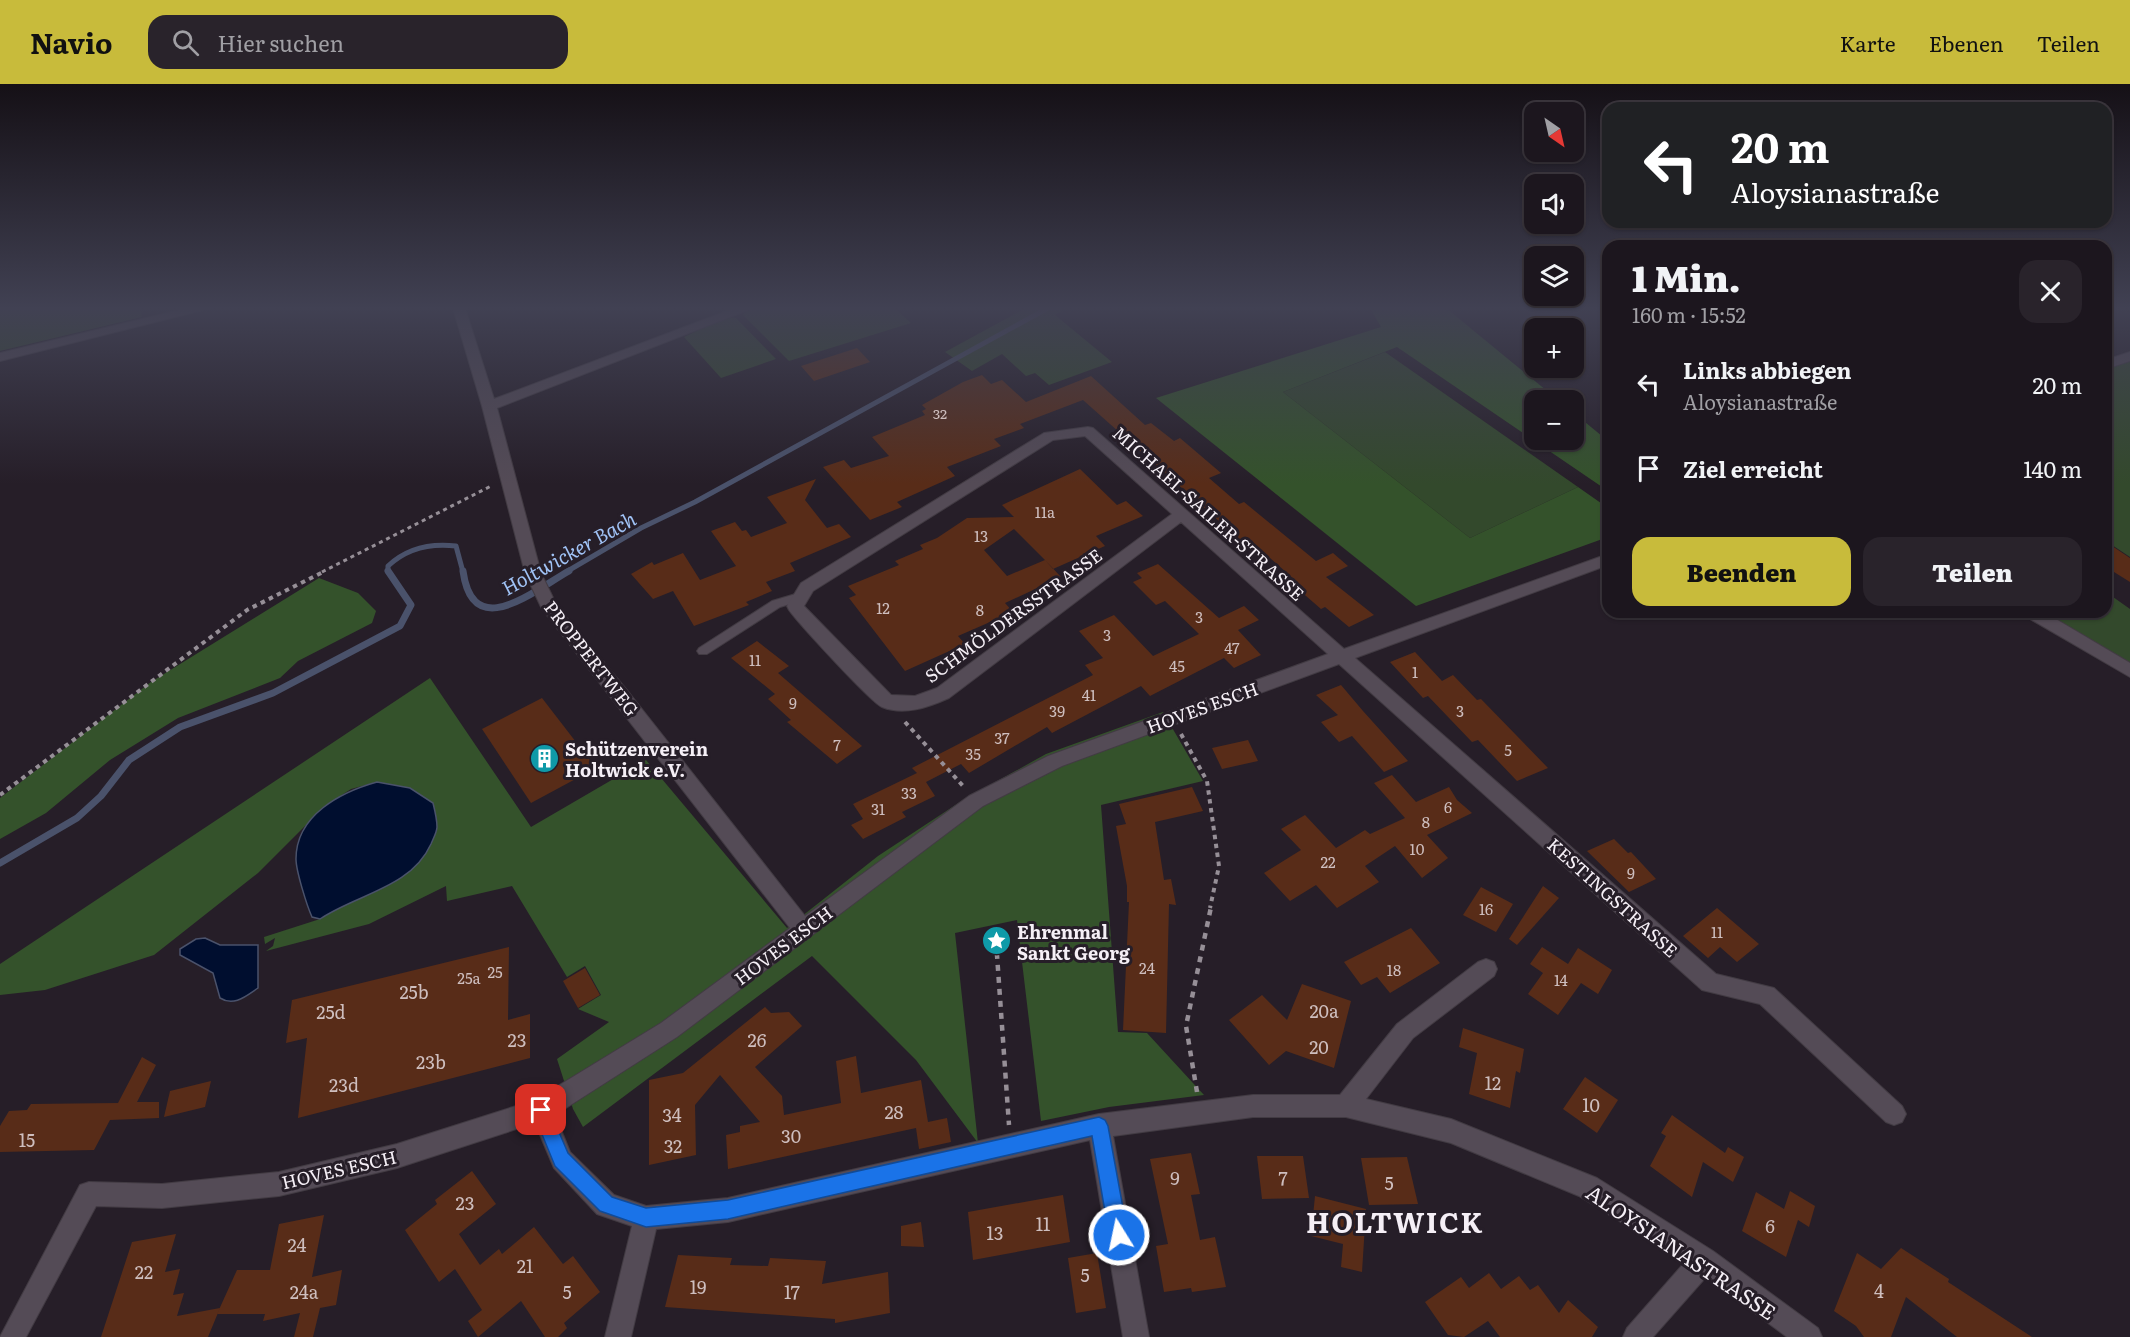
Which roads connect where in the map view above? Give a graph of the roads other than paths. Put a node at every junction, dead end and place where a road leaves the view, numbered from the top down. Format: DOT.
graph roads {
  1 [pos="477,366"];
  2 [pos="593,366"];
  3 [pos="489,406"];
  4 [pos="1181,514"];
  5 [pos="1602,561"];
  6 [pos="798,597"];
  7 [pos="2041,618"];
  8 [pos="703,651"];
  9 [pos="1342,657"];
  10 [pos="2130,671"];
  11 [pos="803,929"];
  12 [pos="1486,969"];
  13 [pos="1346,1106"];
  14 [pos="541,1110"];
  15 [pos="1894,1114"];
  16 [pos="1099,1126"];
  17 [pos="646,1218"];
  18 [pos="1704,1260"];
  19 [pos="12,1337"];
  20 [pos="618,1337"];
  21 [pos="1136,1337"];
  22 [pos="1636,1337"];
  23 [pos="1809,1337"];
  1 -- 3 [label="street, PROPPERTWEG"];
  2 -- 3 [label="street"];
  3 -- 11 [label="street, PROPPERTWEG"];
  4 -- 6 [label="street, MICHAEL-SAILER-STRASSE"];
  4 -- 6 [label="street, SCHMÖLDERSSTRASSE"];
  4 -- 9 [label="street, MICHAEL-SAILER-STRASSE"];
  5 -- 9 [label="street, HOVES ESCH"];
  6 -- 8 [label="lane"];
  7 -- 10 [label="street"];
  9 -- 11 [label="street, HOVES ESCH"];
  9 -- 15 [label="street, KESTINGSTRASSE"];
  11 -- 14 [label="street, HOVES ESCH"];
  12 -- 13 [label="street"];
  13 -- 16 [label="street, ALOYSIANASTRASSE"];
  13 -- 18 [label="street, ALOYSIANASTRASSE"];
  14 -- 17 [label="street, ALOYSIANASTRASSE"];
  14 -- 19 [label="street, HOVES ESCH"];
  16 -- 17 [label="street, ALOYSIANASTRASSE"];
  16 -- 21 [label="street"];
  17 -- 20 [label="street"];
  18 -- 22 [label="street"];
  18 -- 23 [label="street, ALOYSIANASTRASSE"];
}
